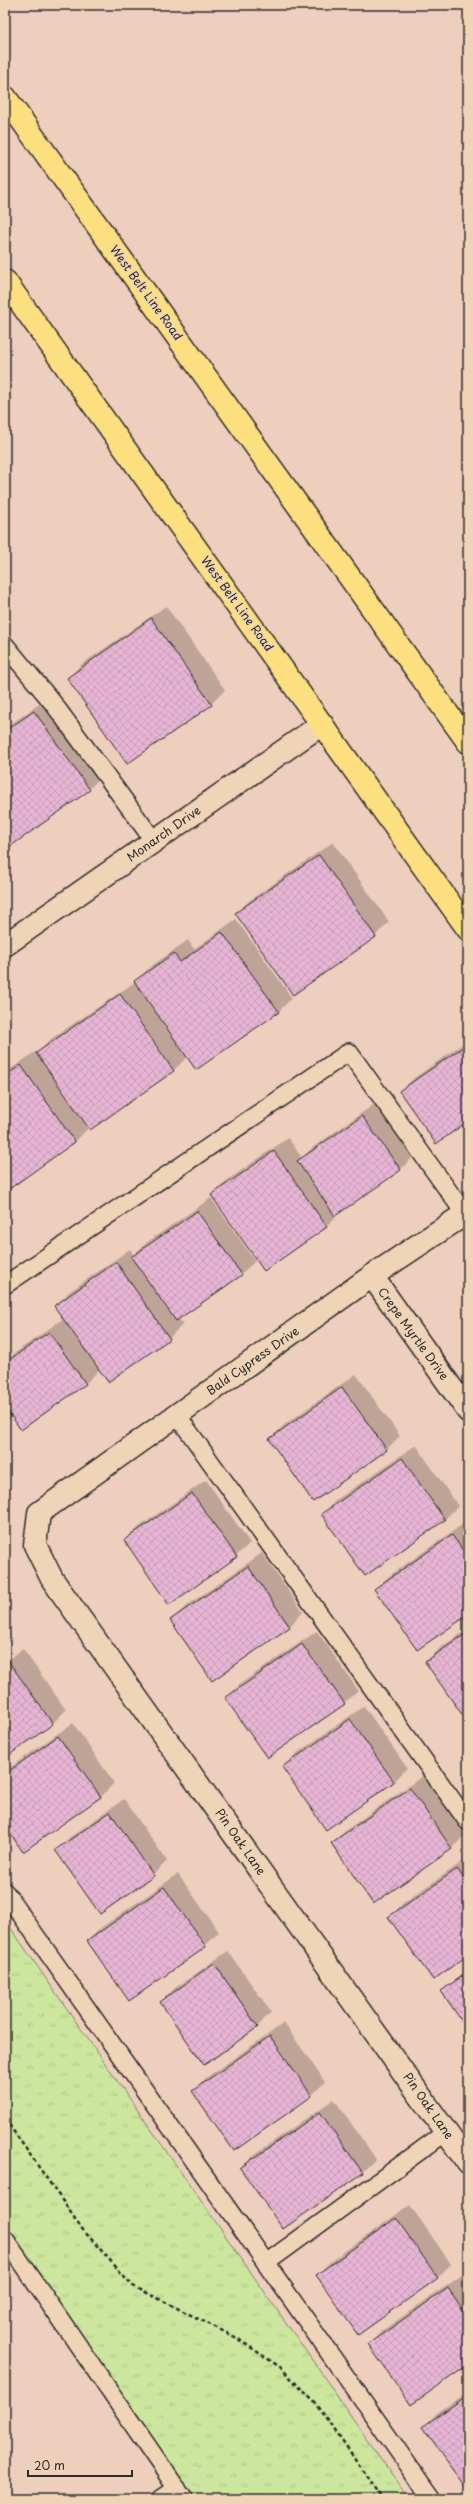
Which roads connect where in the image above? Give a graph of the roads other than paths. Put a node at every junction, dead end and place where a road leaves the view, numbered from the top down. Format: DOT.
graph roads {
  1 [pos="5,97"];
  2 [pos="5,281"];
  3 [pos="5,645"];
  4 [pos="322,724"];
  5 [pos="468,742"];
  6 [pos="154,841"];
  7 [pos="468,929"];
  8 [pos="5,945"];
  9 [pos="466,1213"];
  10 [pos="372,1276"];
  11 [pos="5,1285"];
  12 [pos="468,1409"];
  13 [pos="177,1415"];
  14 [pos="39,1513"];
  15 [pos="468,1822"];
  16 [pos="5,1892"];
  17 [pos="446,2132"];
  18 [pos="468,2163"];
  19 [pos="5,2239"];
  20 [pos="266,2263"];
  21 [pos="180,2494"];
  22 [pos="161,2499"];
  23 [pos="432,2499"];
  1 -- 5 [label="main road, West Belt Line Road"];
  2 -- 4 [label="main road, West Belt Line Road"];
  3 -- 6 [label="lane"];
  4 -- 6 [label="street, Monarch Drive"];
  4 -- 7 [label="main road, West Belt Line Road"];
  6 -- 8 [label="street, Monarch Drive"];
  9 -- 10 [label="street, Bald Cypress Drive"];
  9 -- 11 [label="lane"];
  10 -- 12 [label="street, Crepe Myrtle Drive"];
  10 -- 13 [label="street, Bald Cypress Drive"];
  13 -- 14 [label="street, Bald Cypress Drive"];
  13 -- 15 [label="lane"];
  14 -- 17 [label="street, Pin Oak Lane"];
  16 -- 20 [label="lane"];
  17 -- 18 [label="street, Pin Oak Lane"];
  17 -- 20 [label="lane"];
  19 -- 21 [label="lane"];
  20 -- 23 [label="lane"];
  21 -- 22 [label="lane"];
}
